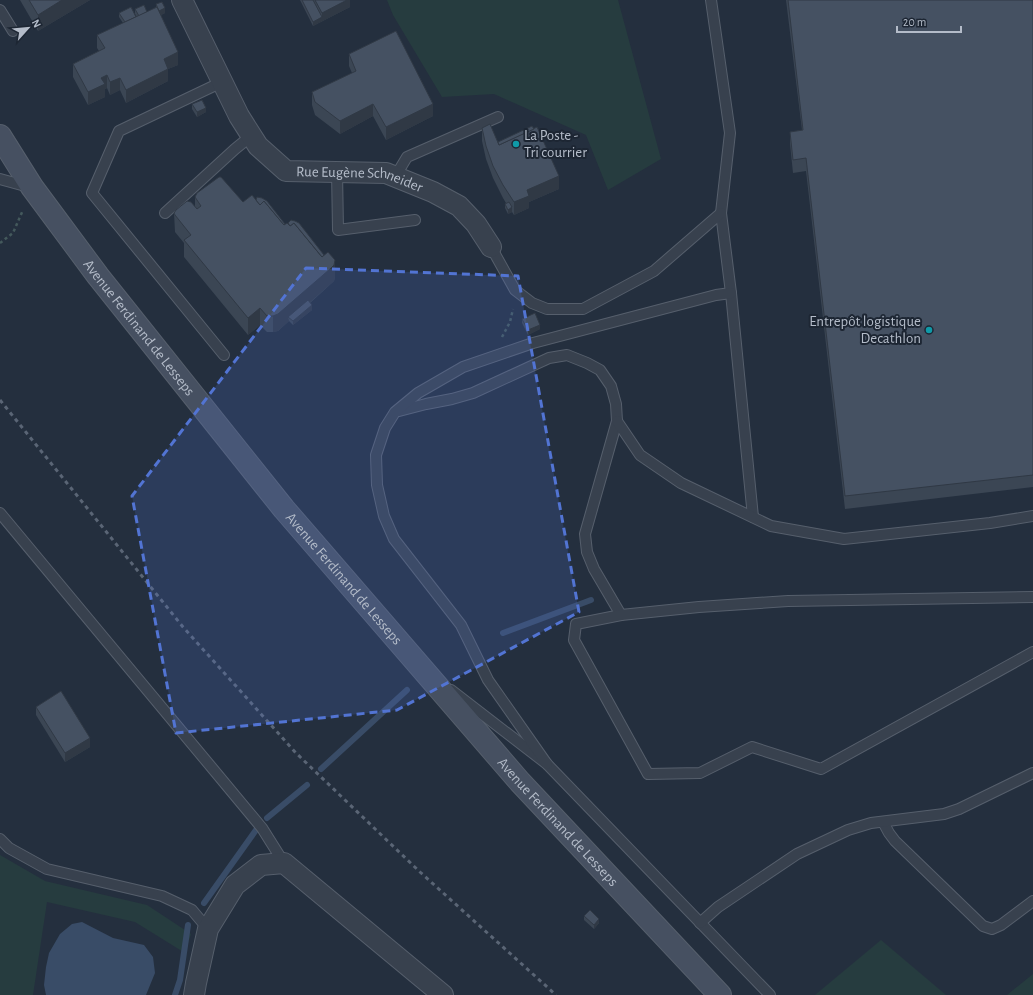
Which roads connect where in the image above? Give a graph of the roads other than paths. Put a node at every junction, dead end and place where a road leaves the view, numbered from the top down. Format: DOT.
graph roads {
  1 [pos="182,0"];
  2 [pos="711,0"];
  3 [pos="0,10"];
  4 [pos="13,31"];
  5 [pos="222,82"];
  6 [pos="498,118"];
  7 [pos="0,136"];
  8 [pos="251,136"];
  9 [pos="337,171"];
  10 [pos="395,177"];
  11 [pos="0,179"];
  12 [pos="32,187"];
  13 [pos="165,213"];
  14 [pos="721,213"];
  15 [pos="415,220"];
  16 [pos="491,247"];
  17 [pos="731,293"];
  18 [pos="224,355"];
  19 [pos="395,412"];
  20 [pos="617,421"];
  21 [pos="0,513"];
  22 [pos="1033,516"];
  23 [pos="753,517"];
  24 [pos="1033,597"];
  25 [pos="621,615"];
  26 [pos="1033,652"];
  27 [pos="416,662"];
  28 [pos="546,764"];
  29 [pos="1033,773"];
  30 [pos="883,822"];
  31 [pos="0,839"];
  32 [pos="284,863"];
  33 [pos="1033,901"];
  34 [pos="700,923"];
  35 [pos="208,929"];
  36 [pos="194,995"];
  37 [pos="443,995"];
  38 [pos="720,995"];
  39 [pos="770,995"];
  1 -- 5 [label="street, Rue Eugène Schneider"];
  2 -- 14 [label="lane"];
  3 -- 4 [label="lane"];
  5 -- 8 [label="street, Rue Eugène Schneider"];
  5 -- 18 [label="lane"];
  6 -- 10 [label="lane"];
  7 -- 12 [label="main road, Avenue Ferdinand de Lesseps"];
  8 -- 9 [label="street, Rue Eugène Schneider"];
  8 -- 13 [label="lane"];
  9 -- 10 [label="street, Rue Eugène Schneider"];
  9 -- 15 [label="lane"];
  10 -- 16 [label="street, Rue Eugène Schneider"];
  11 -- 12 [label="lane"];
  12 -- 27 [label="main road, Avenue Ferdinand de Lesseps"];
  14 -- 16 [label="lane"];
  14 -- 17 [label="lane"];
  17 -- 19 [label="lane"];
  17 -- 23 [label="lane"];
  19 -- 20 [label="lane"];
  19 -- 28 [label="lane"];
  20 -- 23 [label="lane"];
  20 -- 25 [label="lane"];
  21 -- 32 [label="lane"];
  22 -- 23 [label="lane"];
  24 -- 25 [label="lane"];
  25 -- 26 [label="lane"];
  27 -- 28 [label="lane"];
  27 -- 38 [label="main road, Avenue Ferdinand de Lesseps"];
  28 -- 34 [label="lane"];
  29 -- 30 [label="lane"];
  30 -- 33 [label="lane"];
  30 -- 34 [label="lane"];
  31 -- 35 [label="lane"];
  32 -- 35 [label="street"];
  32 -- 37 [label="street"];
  34 -- 39 [label="lane"];
  35 -- 36 [label="street"];
}
